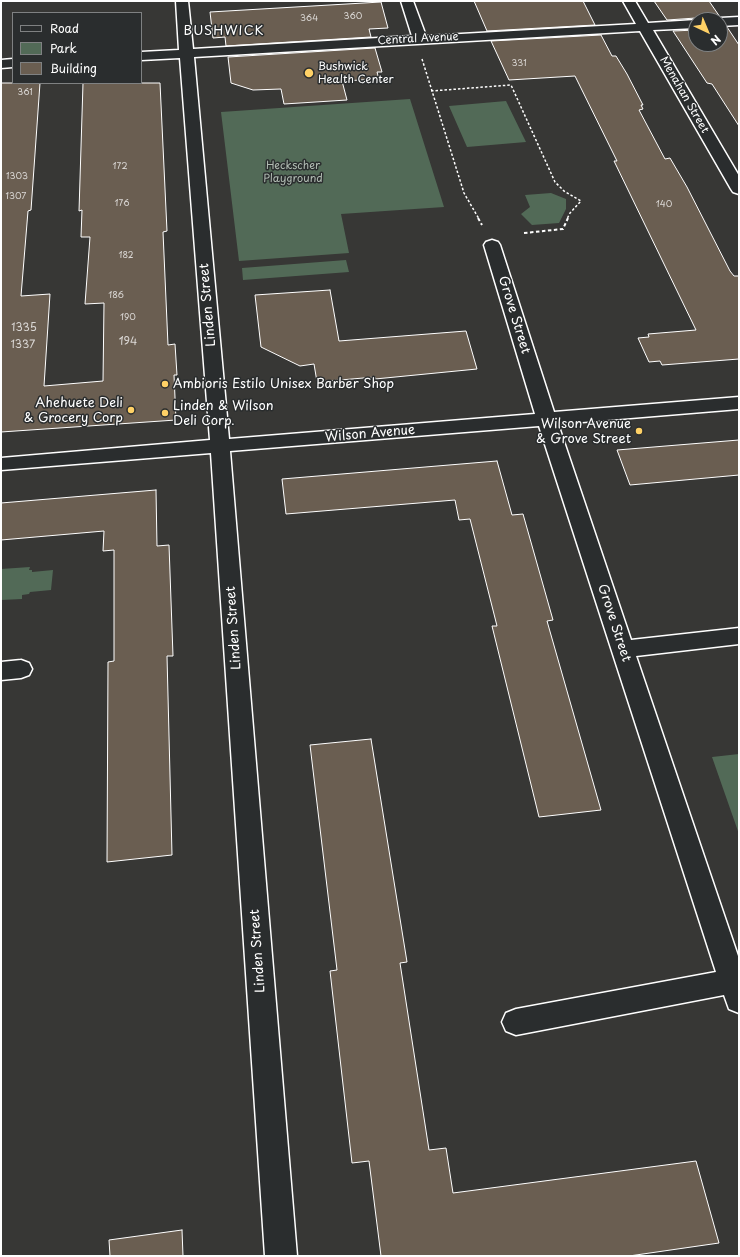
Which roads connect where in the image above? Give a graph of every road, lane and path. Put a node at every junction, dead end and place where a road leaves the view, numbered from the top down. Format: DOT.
graph roads {
  1 [pos="182,1"];
  2 [pos="407,1"];
  3 [pos="629,1"];
  4 [pos="739,21"];
  5 [pos="728,22"];
  6 [pos="688,24"];
  7 [pos="644,27"];
  8 [pos="420,39"];
  9 [pos="186,53"];
  10 [pos="142,56"];
  11 [pos="12,63"];
  12 [pos="1,64"];
  13 [pos="431,91"];
  14 [pos="739,189"];
  15 [pos="524,233"];
  16 [pos="492,245"];
  17 [pos="739,403"];
  18 [pos="547,419"];
  19 [pos="220,446"];
  20 [pos="1,464"];
  21 [pos="739,636"];
  22 [pos="623,650"];
  23 [pos="736,990"];
  24 [pos="516,1022"];
  25 [pos="281,1256"];
  1 -- 9 [label="street, Linden Street"];
  2 -- 8 [label="street"];
  3 -- 7 [label="street, Menahan Street"];
  4 -- 5 [label="street"];
  6 -- 7 [label="street, Central Avenue"];
  7 -- 8 [label="street, Central Avenue"];
  7 -- 14 [label="street, Menahan Street"];
  8 -- 9 [label="street, Central Avenue"];
  8 -- 13 [label="path"];
  9 -- 10 [label="street, Central Avenue"];
  9 -- 19 [label="street, Linden Street"];
  11 -- 12 [label="street"];
  13 -- 15 [label="path"];
  13 -- 16 [label="path"];
  16 -- 18 [label="street, Grove Street"];
  17 -- 18 [label="street, Wilson Avenue"];
  18 -- 19 [label="street, Wilson Avenue"];
  18 -- 22 [label="street, Grove Street"];
  19 -- 20 [label="street, Wilson Avenue"];
  19 -- 25 [label="street, Linden Street"];
  21 -- 22 [label="street"];
  22 -- 23 [label="street, Grove Street"];
  23 -- 24 [label="street"];
}
